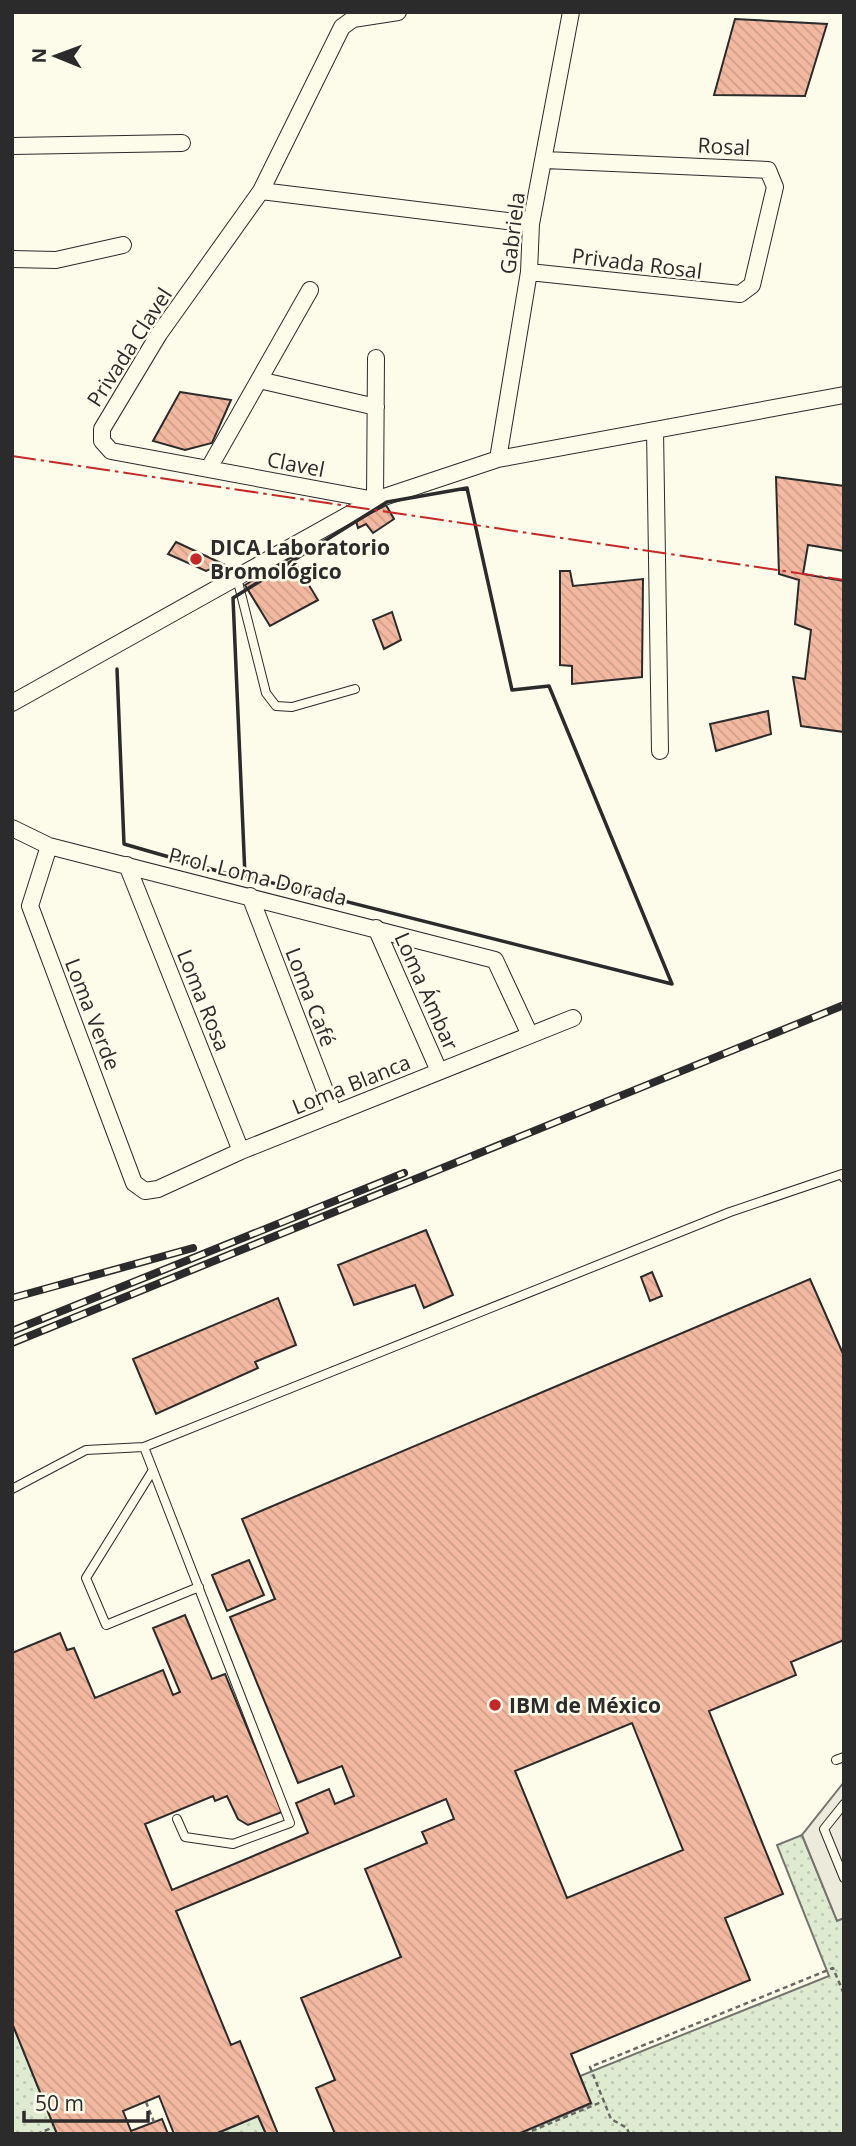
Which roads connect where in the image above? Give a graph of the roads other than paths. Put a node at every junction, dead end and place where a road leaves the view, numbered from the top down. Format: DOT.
graph roads {
  1 [pos="398,12"];
  2 [pos="571,12"];
  3 [pos="183,144"];
  4 [pos="12,146"];
  5 [pos="545,160"];
  6 [pos="261,191"];
  7 [pos="531,224"];
  8 [pos="123,245"];
  9 [pos="12,259"];
  10 [pos="529,272"];
  11 [pos="310,290"];
  12 [pos="740,295"];
  13 [pos="376,358"];
  14 [pos="259,380"];
  15 [pos="844,395"];
  16 [pos="376,407"];
  17 [pos="655,430"];
  18 [pos="498,459"];
  19 [pos="209,468"];
  20 [pos="376,500"];
  21 [pos="237,578"];
  22 [pos="355,689"];
  23 [pos="12,703"];
  24 [pos="660,751"];
  25 [pos="12,828"];
  26 [pos="49,846"];
  27 [pos="127,865"];
  28 [pos="250,896"];
  29 [pos="376,928"];
  30 [pos="573,1018"];
  31 [pos="530,1035"];
  32 [pos="439,1071"];
  33 [pos="334,1114"];
  34 [pos="241,1151"];
  35 [pos="843,1175"];
  36 [pos="145,1191"];
  37 [pos="144,1447"];
  38 [pos="153,1471"];
  39 [pos="12,1489"];
  40 [pos="199,1587"];
  41 [pos="844,1804"];
  42 [pos="177,1819"];
  43 [pos="844,1878"];
  1 -- 6 [label="street, Privada Clavel"];
  2 -- 5 [label="street, Gabriela"];
  3 -- 4 [label="street"];
  5 -- 7 [label="street, Gabriela"];
  5 -- 12 [label="street, Rosal"];
  6 -- 7 [label="street"];
  6 -- 19 [label="street, Privada Clavel"];
  7 -- 10 [label="street, Gabriela"];
  8 -- 9 [label="street"];
  10 -- 12 [label="street, Privada Rosal"];
  10 -- 18 [label="street, Gabriela"];
  11 -- 14 [label="street"];
  13 -- 16 [label="street"];
  14 -- 16 [label="street"];
  14 -- 19 [label="street"];
  15 -- 17 [label="street"];
  16 -- 20 [label="street"];
  17 -- 18 [label="street"];
  17 -- 24 [label="street"];
  18 -- 20 [label="street"];
  19 -- 20 [label="street, Clavel"];
  20 -- 21 [label="street"];
  21 -- 22 [label="lane"];
  21 -- 23 [label="street"];
  25 -- 26 [label="street, Prol. Loma Dorada"];
  26 -- 27 [label="street, Prol. Loma Dorada"];
  26 -- 36 [label="street, Loma Verde"];
  27 -- 28 [label="street, Prol. Loma Dorada"];
  27 -- 34 [label="street, Loma Rosa"];
  28 -- 29 [label="street, Prol. Loma Dorada"];
  28 -- 33 [label="street, Loma Café"];
  29 -- 31 [label="street, Prol. Loma Dorada"];
  29 -- 32 [label="street, Loma Ámbar"];
  30 -- 31 [label="street, Loma Blanca"];
  31 -- 32 [label="street, Loma Blanca"];
  32 -- 33 [label="street, Loma Blanca"];
  33 -- 34 [label="street, Loma Blanca"];
  34 -- 36 [label="street, Loma Blanca"];
  35 -- 37 [label="lane"];
  37 -- 38 [label="lane"];
  37 -- 39 [label="lane"];
  38 -- 40 [label="lane"];
  38 -- 40 [label="lane"];
  40 -- 42 [label="lane"];
  41 -- 43 [label="lane"];
}
